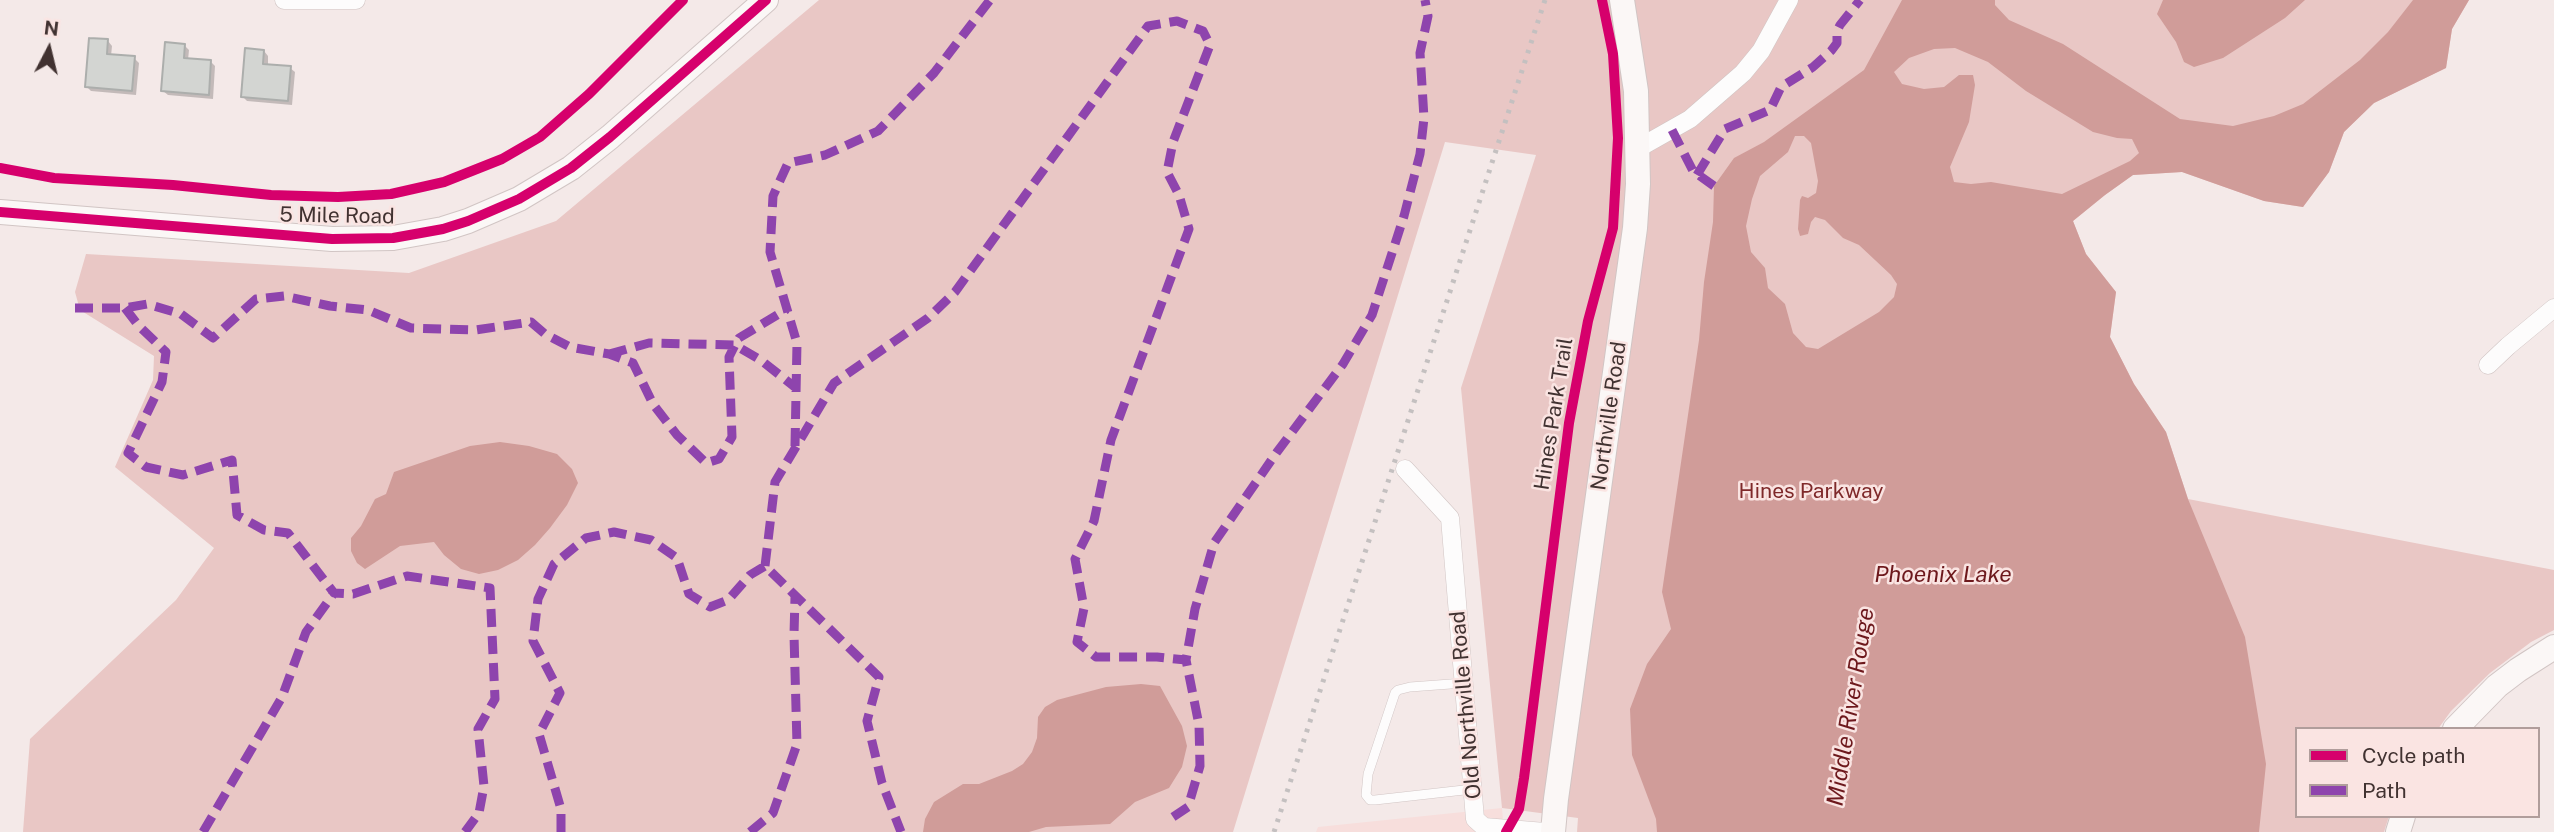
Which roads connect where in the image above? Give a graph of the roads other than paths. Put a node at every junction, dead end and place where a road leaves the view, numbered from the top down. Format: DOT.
graph roads {
  1 [pos="284,0"];
  2 [pos="356,0"];
  3 [pos="766,0"];
  4 [pos="1622,0"];
  5 [pos="1789,0"];
  6 [pos="1637,149"];
  7 [pos="0,212"];
  8 [pos="2554,309"];
  9 [pos="2488,365"];
  10 [pos="1405,468"];
  11 [pos="2554,647"];
  12 [pos="1464,683"];
  13 [pos="2457,727"];
  14 [pos="1473,789"];
  15 [pos="1545,832"];
  16 [pos="1553,832"];
  1 -- 2 [label="street"];
  3 -- 7 [label="street, 5 Mile Road"];
  4 -- 6 [label="street, Northville Road"];
  5 -- 6 [label="street"];
  6 -- 16 [label="street, Northville Road"];
  8 -- 9 [label="street"];
  10 -- 12 [label="street, Old Northville Road"];
  11 -- 13 [label="street"];
  12 -- 14 [label="street, Old Northville Road"];
  12 -- 14 [label="lane"];
  14 -- 15 [label="street, Old Northville Road"];
}
